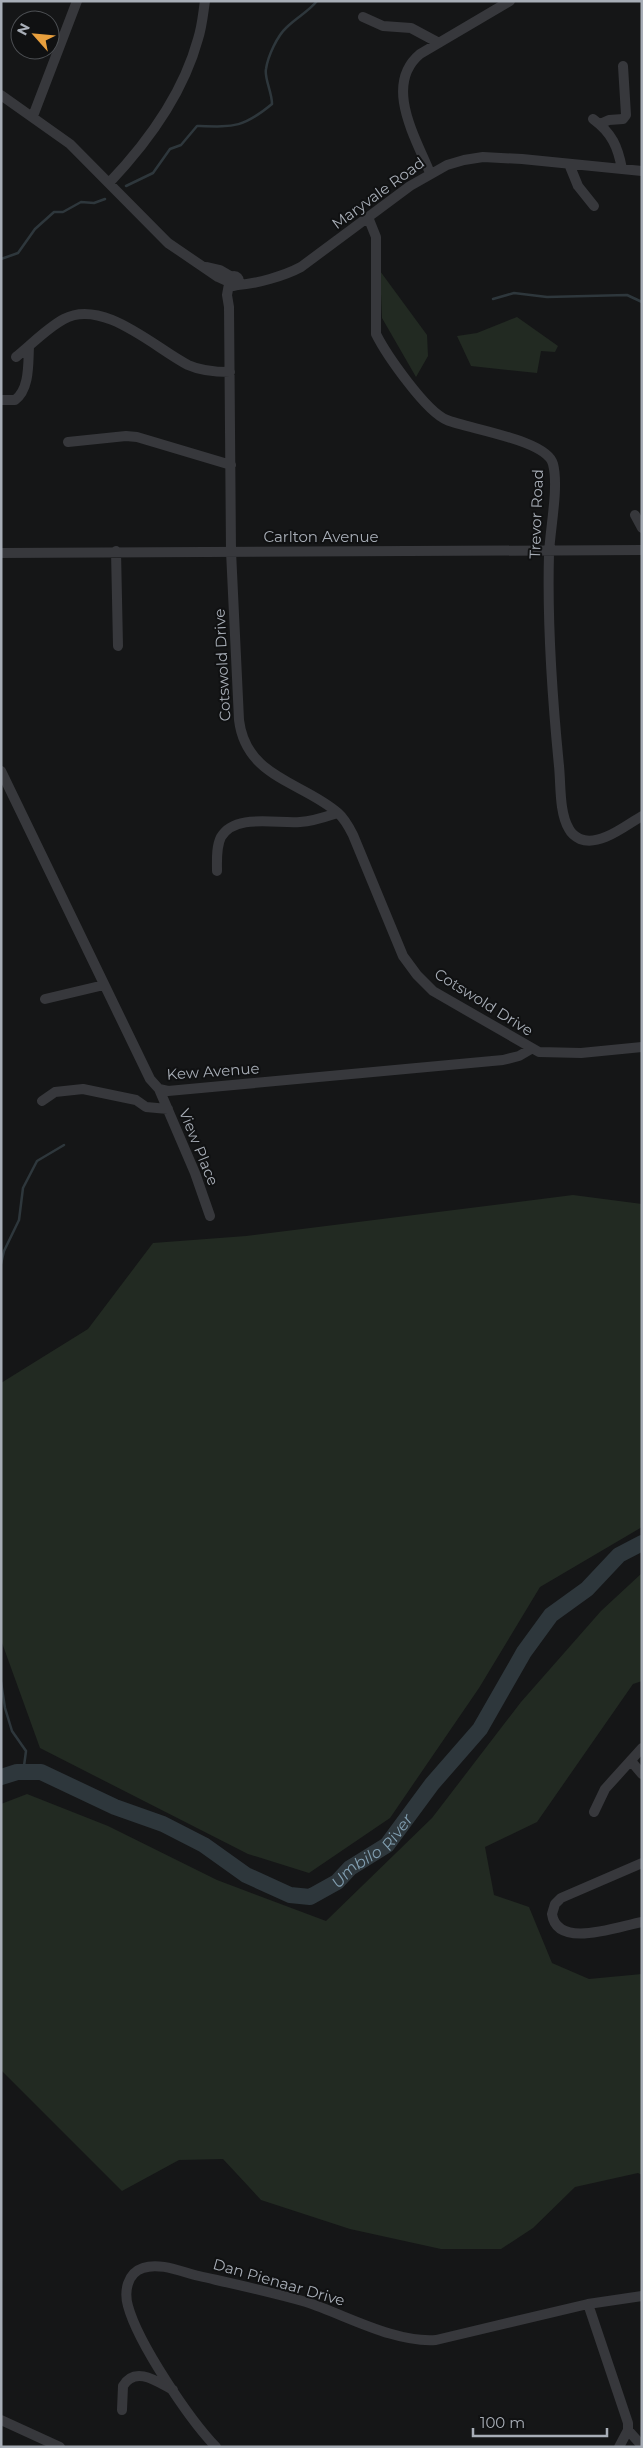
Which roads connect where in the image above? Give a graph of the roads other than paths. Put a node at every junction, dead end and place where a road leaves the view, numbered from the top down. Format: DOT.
graph roads {
  1 [pos="77,1"];
  2 [pos="205,1"];
  3 [pos="510,1"];
  4 [pos="363,17"];
  5 [pos="439,43"];
  6 [pos="623,66"];
  7 [pos="1,95"];
  8 [pos="33,116"];
  9 [pos="569,164"];
  10 [pos="622,169"];
  11 [pos="642,171"];
  12 [pos="430,173"];
  13 [pos="109,183"];
  14 [pos="594,206"];
  15 [pos="368,217"];
  16 [pos="234,282"];
  17 [pos="29,346"];
  18 [pos="16,358"];
  19 [pos="230,372"];
  20 [pos="1,400"];
  21 [pos="68,442"];
  22 [pos="230,465"];
  23 [pos="635,515"];
  24 [pos="642,528"];
  25 [pos="642,550"];
  26 [pos="116,551"];
  27 [pos="231,551"];
  28 [pos="550,551"];
  29 [pos="1,552"];
  30 [pos="118,646"];
  31 [pos="1,771"];
  32 [pos="4,787"];
  33 [pos="337,813"];
  34 [pos="642,816"];
  35 [pos="216,871"];
  36 [pos="104,985"];
  37 [pos="45,999"];
  38 [pos="642,1047"];
  39 [pos="531,1049"];
  40 [pos="159,1089"];
  41 [pos="42,1101"];
  42 [pos="168,1109"];
  43 [pos="210,1216"];
  44 [pos="642,1748"];
  45 [pos="631,1761"];
  46 [pos="642,1774"];
  47 [pos="594,1812"];
  48 [pos="642,1863"];
  49 [pos="642,1922"];
  50 [pos="642,2296"];
  51 [pos="588,2304"];
  52 [pos="174,2390"];
  53 [pos="122,2410"];
  54 [pos="1,2420"];
  55 [pos="628,2430"];
  56 [pos="621,2445"];
  57 [pos="642,2446"];
  58 [pos="60,2447"];
  59 [pos="216,2447"];
  1 -- 8 [label="street"];
  2 -- 13 [label="street"];
  3 -- 5 [label="street"];
  4 -- 5 [label="street"];
  5 -- 12 [label="street"];
  6 -- 10 [label="street"];
  7 -- 8 [label="street, Maryvale Road"];
  8 -- 13 [label="street, Maryvale Road"];
  9 -- 10 [label="street, Maryvale Road"];
  9 -- 12 [label="street, Maryvale Road"];
  9 -- 14 [label="street"];
  10 -- 11 [label="street, Maryvale Road"];
  12 -- 15 [label="street, Maryvale Road"];
  13 -- 16 [label="street, Maryvale Road"];
  15 -- 16 [label="street, Maryvale Road"];
  15 -- 28 [label="street, Trevor Road"];
  16 -- 19 [label="street, Cotswold Drive"];
  17 -- 18 [label="street"];
  17 -- 19 [label="street"];
  17 -- 20 [label="street"];
  19 -- 22 [label="street, Cotswold Drive"];
  21 -- 22 [label="street"];
  22 -- 27 [label="street, Cotswold Drive"];
  23 -- 24 [label="street"];
  25 -- 28 [label="street, Carlton Avenue"];
  26 -- 27 [label="street, Carlton Avenue"];
  26 -- 29 [label="street, Carlton Avenue"];
  26 -- 30 [label="street"];
  27 -- 28 [label="street, Carlton Avenue"];
  27 -- 33 [label="street, Cotswold Drive"];
  28 -- 34 [label="street, Trevor Road"];
  31 -- 32 [label="street, Kew Avenue"];
  32 -- 36 [label="street, Kew Avenue"];
  33 -- 35 [label="street"];
  33 -- 39 [label="street, Cotswold Drive"];
  36 -- 37 [label="street"];
  36 -- 40 [label="street, Kew Avenue"];
  38 -- 39 [label="street, Cotswold Drive"];
  39 -- 40 [label="street, Kew Avenue"];
  40 -- 42 [label="street, View Place"];
  41 -- 42 [label="street"];
  42 -- 43 [label="street, View Place"];
  44 -- 45 [label="street"];
  45 -- 46 [label="street"];
  45 -- 47 [label="street"];
  48 -- 49 [label="street"];
  50 -- 51 [label="street, Dan Pienaar Drive"];
  51 -- 52 [label="street, Dan Pienaar Drive"];
  51 -- 55 [label="street"];
  52 -- 53 [label="street"];
  52 -- 59 [label="street, Dan Pienaar Drive"];
  54 -- 58 [label="street"];
  55 -- 56 [label="street"];
  55 -- 57 [label="street"];
}
